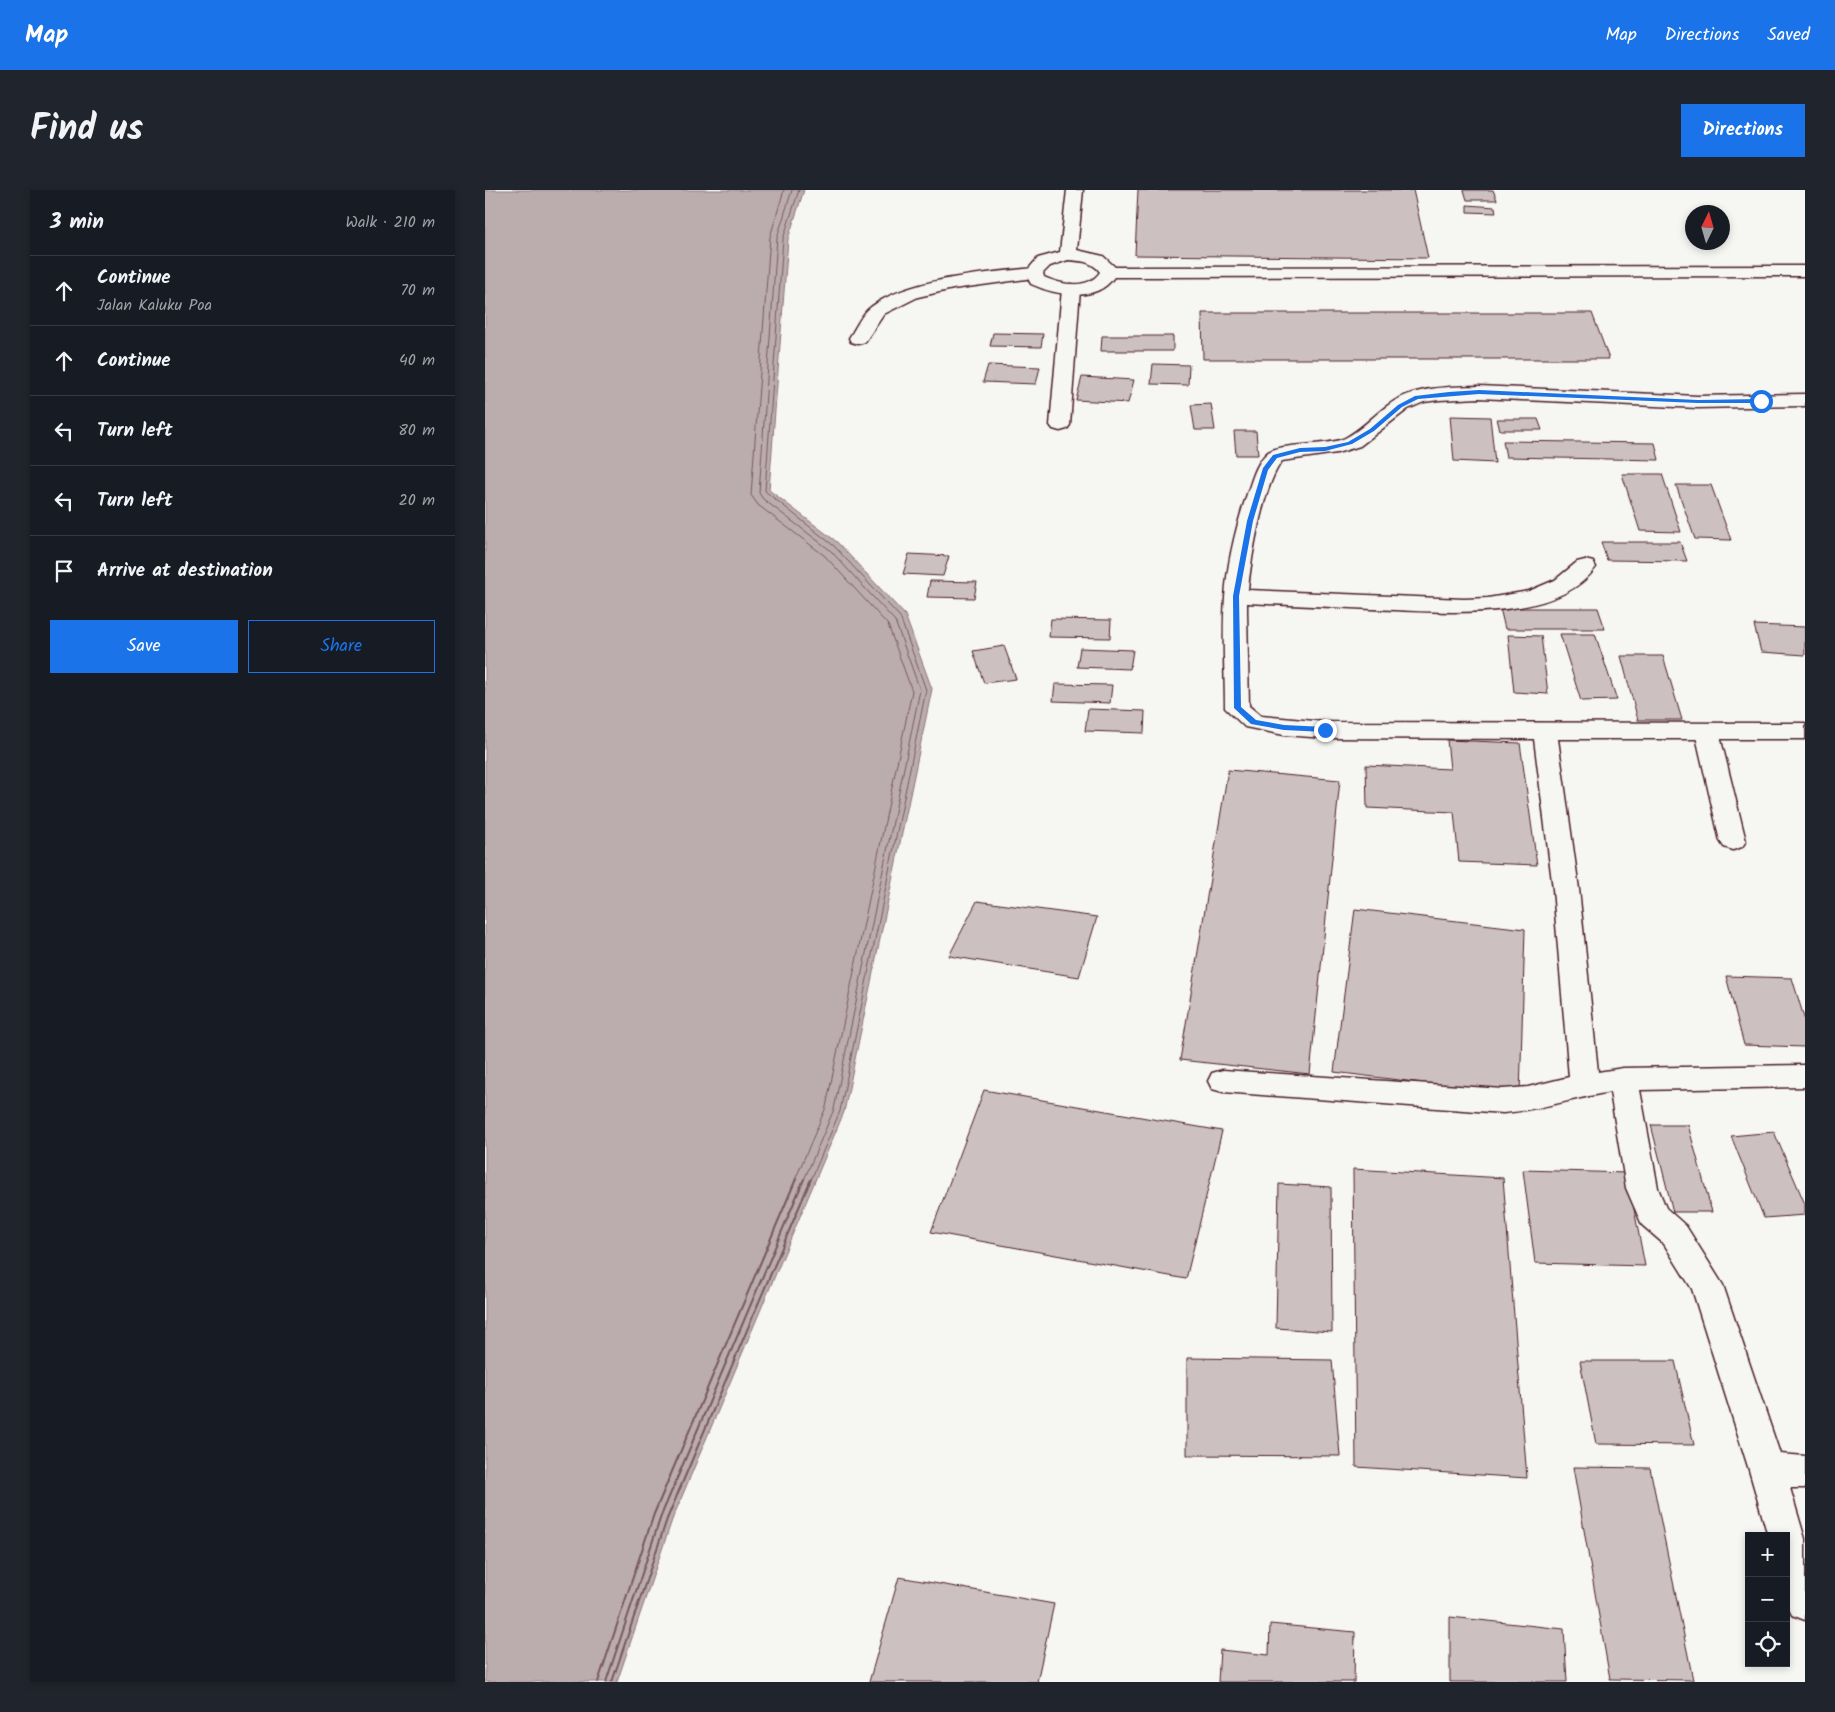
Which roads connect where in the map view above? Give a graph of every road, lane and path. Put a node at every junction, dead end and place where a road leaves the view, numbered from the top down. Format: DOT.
graph roads {
  1 [pos="1075,190"];
  2 [pos="1068,255"];
  3 [pos="1805,271"];
  4 [pos="1109,272"];
  5 [pos="1034,273"];
  6 [pos="1071,289"];
  7 [pos="858,338"];
  8 [pos="1805,400"];
  9 [pos="1060,426"];
  10 [pos="1585,568"];
  11 [pos="1236,596"];
  12 [pos="1545,731"];
  13 [pos="1805,731"];
  14 [pos="1707,732"];
  15 [pos="1733,841"];
  16 [pos="1805,1076"];
  17 [pos="1623,1079"];
  18 [pos="1223,1081"];
  19 [pos="1585,1085"];
  20 [pos="1767,1470"];
  21 [pos="1805,1472"];
  22 [pos="1785,1532"];
  23 [pos="1790,1550"];
  24 [pos="1805,1602"];
  1 -- 2 [label="street"];
  2 -- 4 [label="street"];
  2 -- 5 [label="street"];
  3 -- 4 [label="street"];
  4 -- 6 [label="street"];
  5 -- 6 [label="street"];
  5 -- 7 [label="street"];
  6 -- 9 [label="street"];
  8 -- 11 [label="street"];
  10 -- 11 [label="street"];
  11 -- 12 [label="street"];
  12 -- 14 [label="street"];
  12 -- 19 [label="street"];
  13 -- 14 [label="street"];
  14 -- 15 [label="street"];
  16 -- 17 [label="street"];
  17 -- 19 [label="street"];
  17 -- 20 [label="street"];
  18 -- 19 [label="street"];
  20 -- 21 [label="street"];
  20 -- 22 [label="street"];
  23 -- 24 [label="street"];
}
